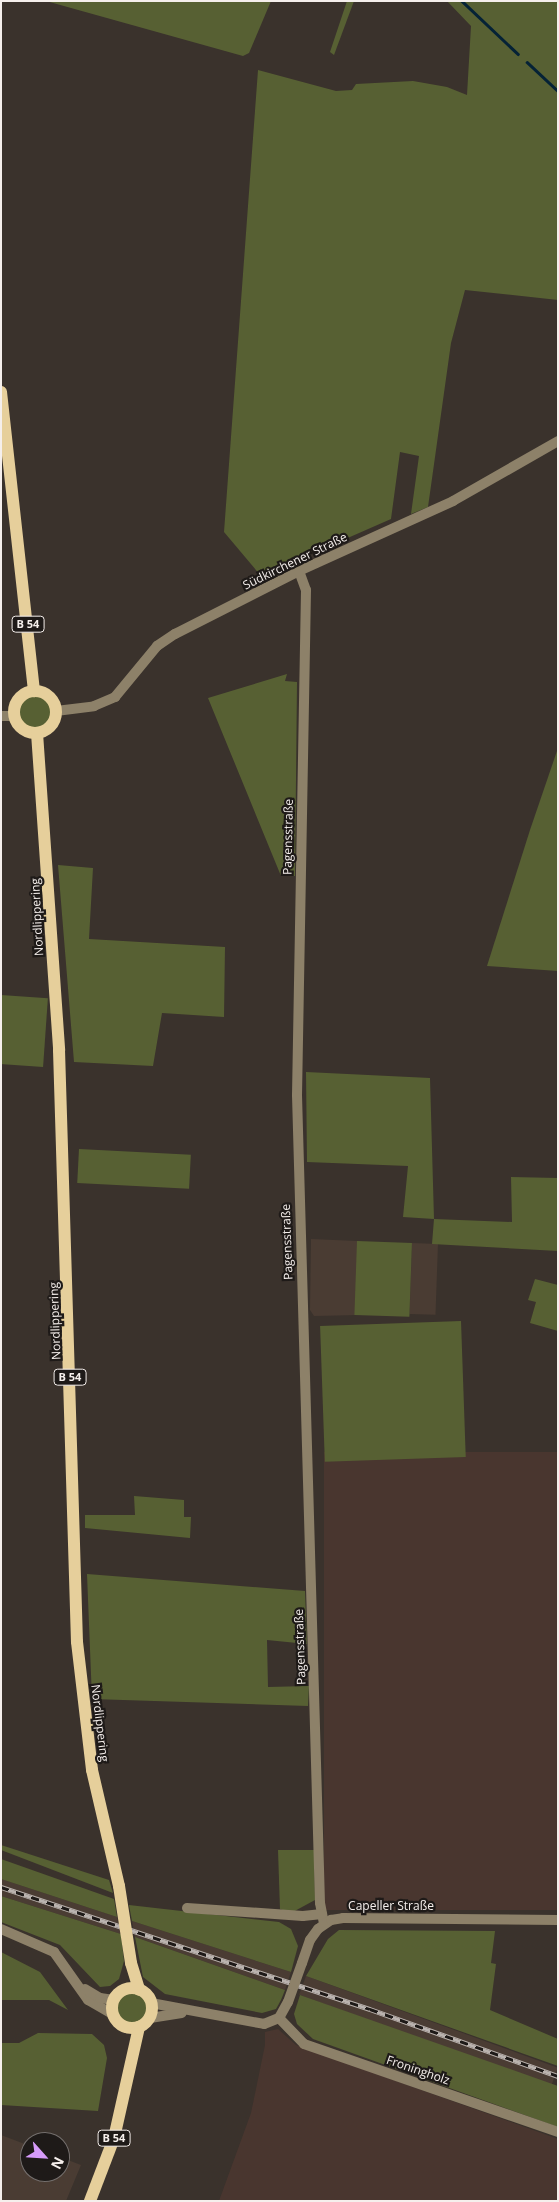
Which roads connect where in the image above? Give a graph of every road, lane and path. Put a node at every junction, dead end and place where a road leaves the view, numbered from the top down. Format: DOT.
graph roads {
  1 [pos="1,392"];
  2 [pos="558,441"];
  3 [pos="299,571"];
  4 [pos="34,692"];
  5 [pos="56,711"];
  6 [pos="1,716"];
  7 [pos="15,716"];
  8 [pos="37,733"];
  9 [pos="187,1908"];
  10 [pos="323,1919"];
  11 [pos="558,1920"];
  12 [pos="1,1929"];
  13 [pos="131,1964"];
  14 [pos="76,1981"];
  15 [pos="124,1990"];
  16 [pos="139,1990"];
  17 [pos="114,2000"];
  18 [pos="151,2003"];
  19 [pos="198,2012"];
  20 [pos="112,2014"];
  21 [pos="150,2018"];
  22 [pos="279,2018"];
  23 [pos="125,2027"];
  24 [pos="139,2027"];
  25 [pos="128,2072"];
  26 [pos="558,2132"];
  27 [pos="90,2201"];
  1 -- 4 [label="main road, B 54"];
  2 -- 3 [label="street, Südkirchener Straße"];
  3 -- 5 [label="street, Südkirchener Straße"];
  3 -- 10 [label="street, Pagensstraße"];
  4 -- 5 [label="main road"];
  4 -- 7 [label="main road"];
  5 -- 8 [label="main road"];
  6 -- 7 [label="street"];
  7 -- 8 [label="main road"];
  8 -- 13 [label="main road, Nordlippering / B 54, bridge"];
  9 -- 10 [label="street"];
  10 -- 11 [label="street, Capeller Straße"];
  10 -- 22 [label="street, bridge"];
  12 -- 14 [label="street"];
  13 -- 15 [label="main road, Nordlippering / B 54"];
  13 -- 16 [label="main road, Nordlippering / B 54"];
  14 -- 17 [label="street"];
  14 -- 20 [label="street"];
  15 -- 16 [label="main road"];
  15 -- 17 [label="main road"];
  16 -- 18 [label="main road"];
  17 -- 20 [label="main road"];
  18 -- 19 [label="street"];
  18 -- 21 [label="main road"];
  19 -- 21 [label="street"];
  19 -- 22 [label="street"];
  20 -- 23 [label="main road"];
  21 -- 24 [label="main road"];
  22 -- 26 [label="street, Froningholz"];
  23 -- 24 [label="main road"];
  23 -- 25 [label="main road, B 54"];
  24 -- 25 [label="main road, B 54"];
  25 -- 27 [label="main road, B 54"];
}
